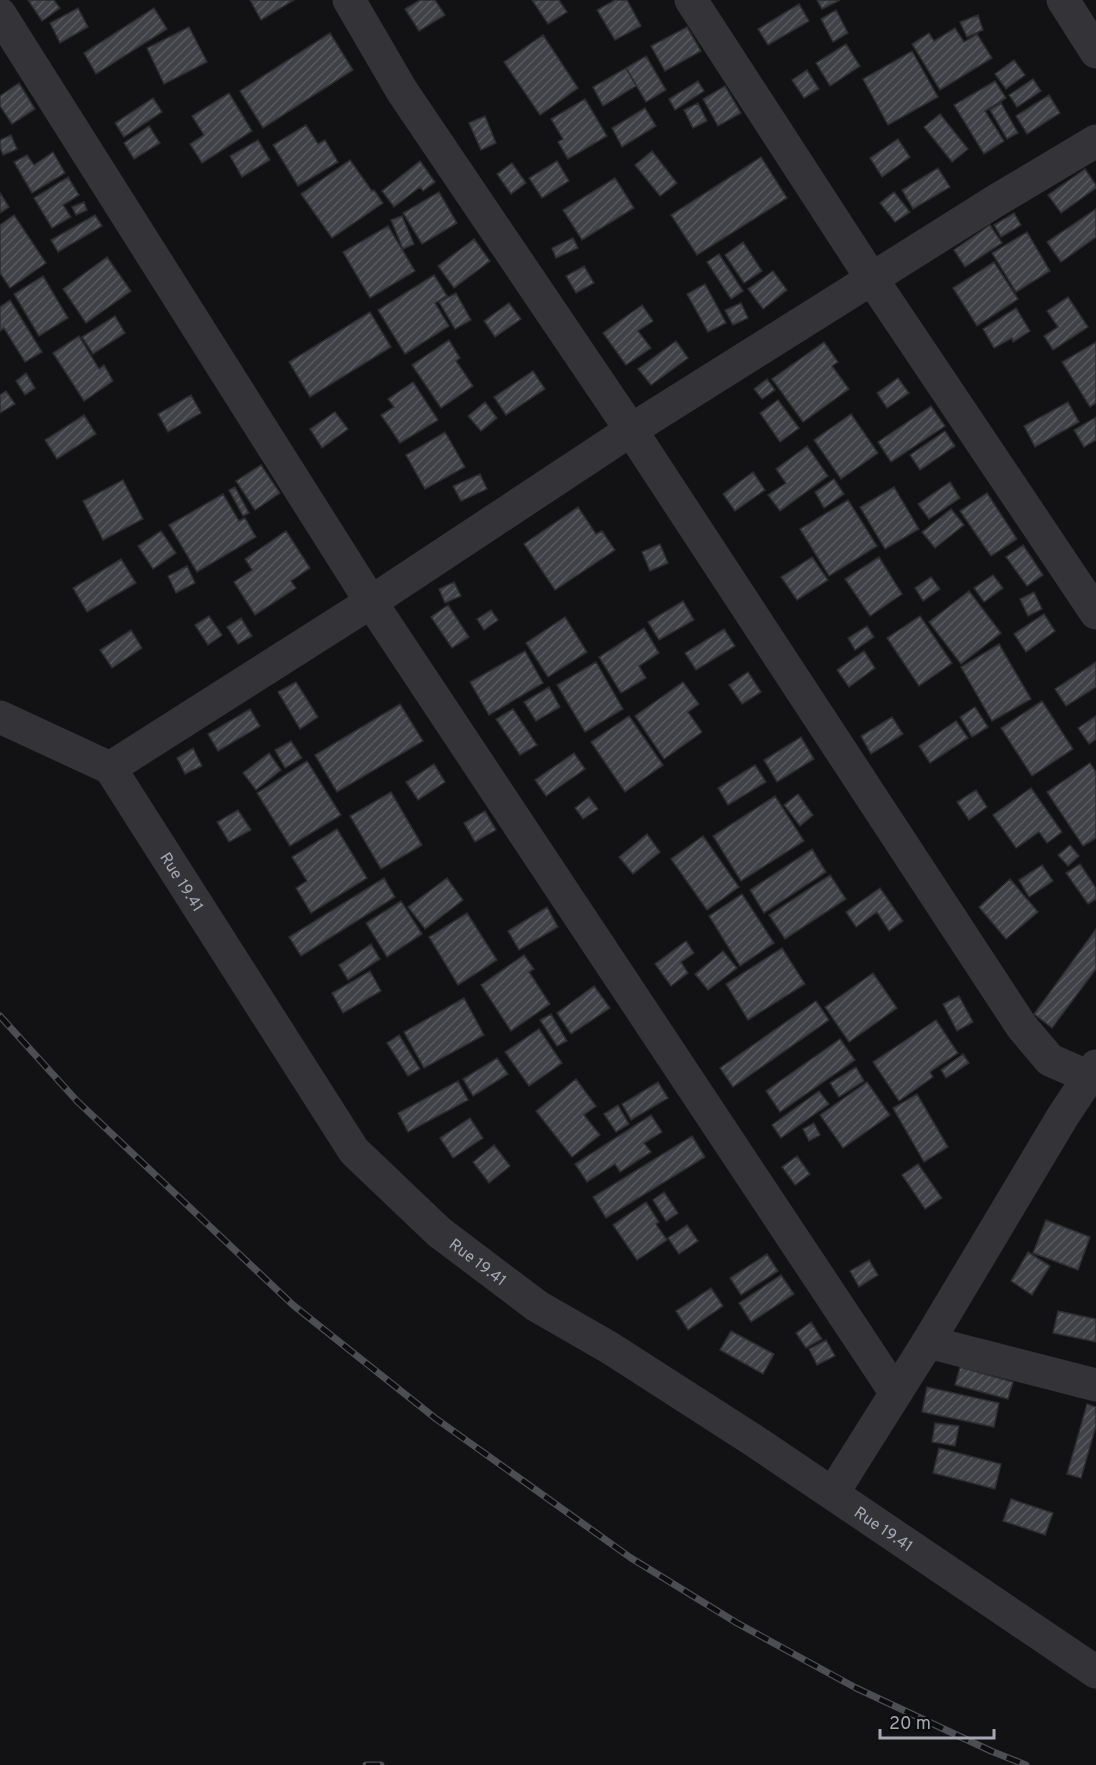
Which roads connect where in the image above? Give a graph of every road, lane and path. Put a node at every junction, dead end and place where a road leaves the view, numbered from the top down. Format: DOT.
graph roads {
  1 [pos="349,0"];
  2 [pos="692,0"];
  3 [pos="1063,0"];
  4 [pos="0,14"];
  5 [pos="1096,52"];
  6 [pos="1096,141"];
  7 [pos="872,279"];
  8 [pos="631,430"];
  9 [pos="371,602"];
  10 [pos="1096,613"];
  11 [pos="0,717"];
  12 [pos="110,768"];
  13 [pos="1093,1075"];
  14 [pos="928,1342"];
  15 [pos="1096,1385"];
  16 [pos="895,1392"];
  17 [pos="833,1493"];
  18 [pos="1096,1672"];
  1 -- 8 [label="street"];
  2 -- 7 [label="street"];
  3 -- 5 [label="street"];
  4 -- 9 [label="street"];
  6 -- 7 [label="street"];
  7 -- 8 [label="street"];
  7 -- 10 [label="street"];
  8 -- 9 [label="street"];
  8 -- 13 [label="street"];
  9 -- 12 [label="street"];
  9 -- 16 [label="street"];
  11 -- 12 [label="street"];
  12 -- 17 [label="street, Rue 19.41"];
  13 -- 14 [label="street"];
  14 -- 15 [label="street"];
  14 -- 16 [label="street"];
  16 -- 17 [label="street"];
  17 -- 18 [label="street, Rue 19.41"];
}
